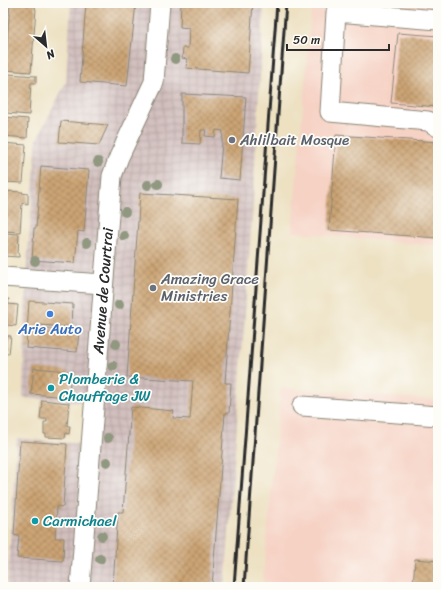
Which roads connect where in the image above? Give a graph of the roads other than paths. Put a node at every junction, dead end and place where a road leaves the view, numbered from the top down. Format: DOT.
graph roads {
  1 [pos="160,3"];
  2 [pos="438,20"];
  3 [pos="438,127"];
  4 [pos="3,277"];
  5 [pos="103,284"];
  6 [pos="302,406"];
  7 [pos="438,416"];
  8 [pos="80,587"];
  1 -- 5 [label="street, Avenue de Courtrai"];
  2 -- 3 [label="street"];
  4 -- 5 [label="street"];
  5 -- 8 [label="street, Avenue de Courtrai"];
  6 -- 7 [label="street"];
}
